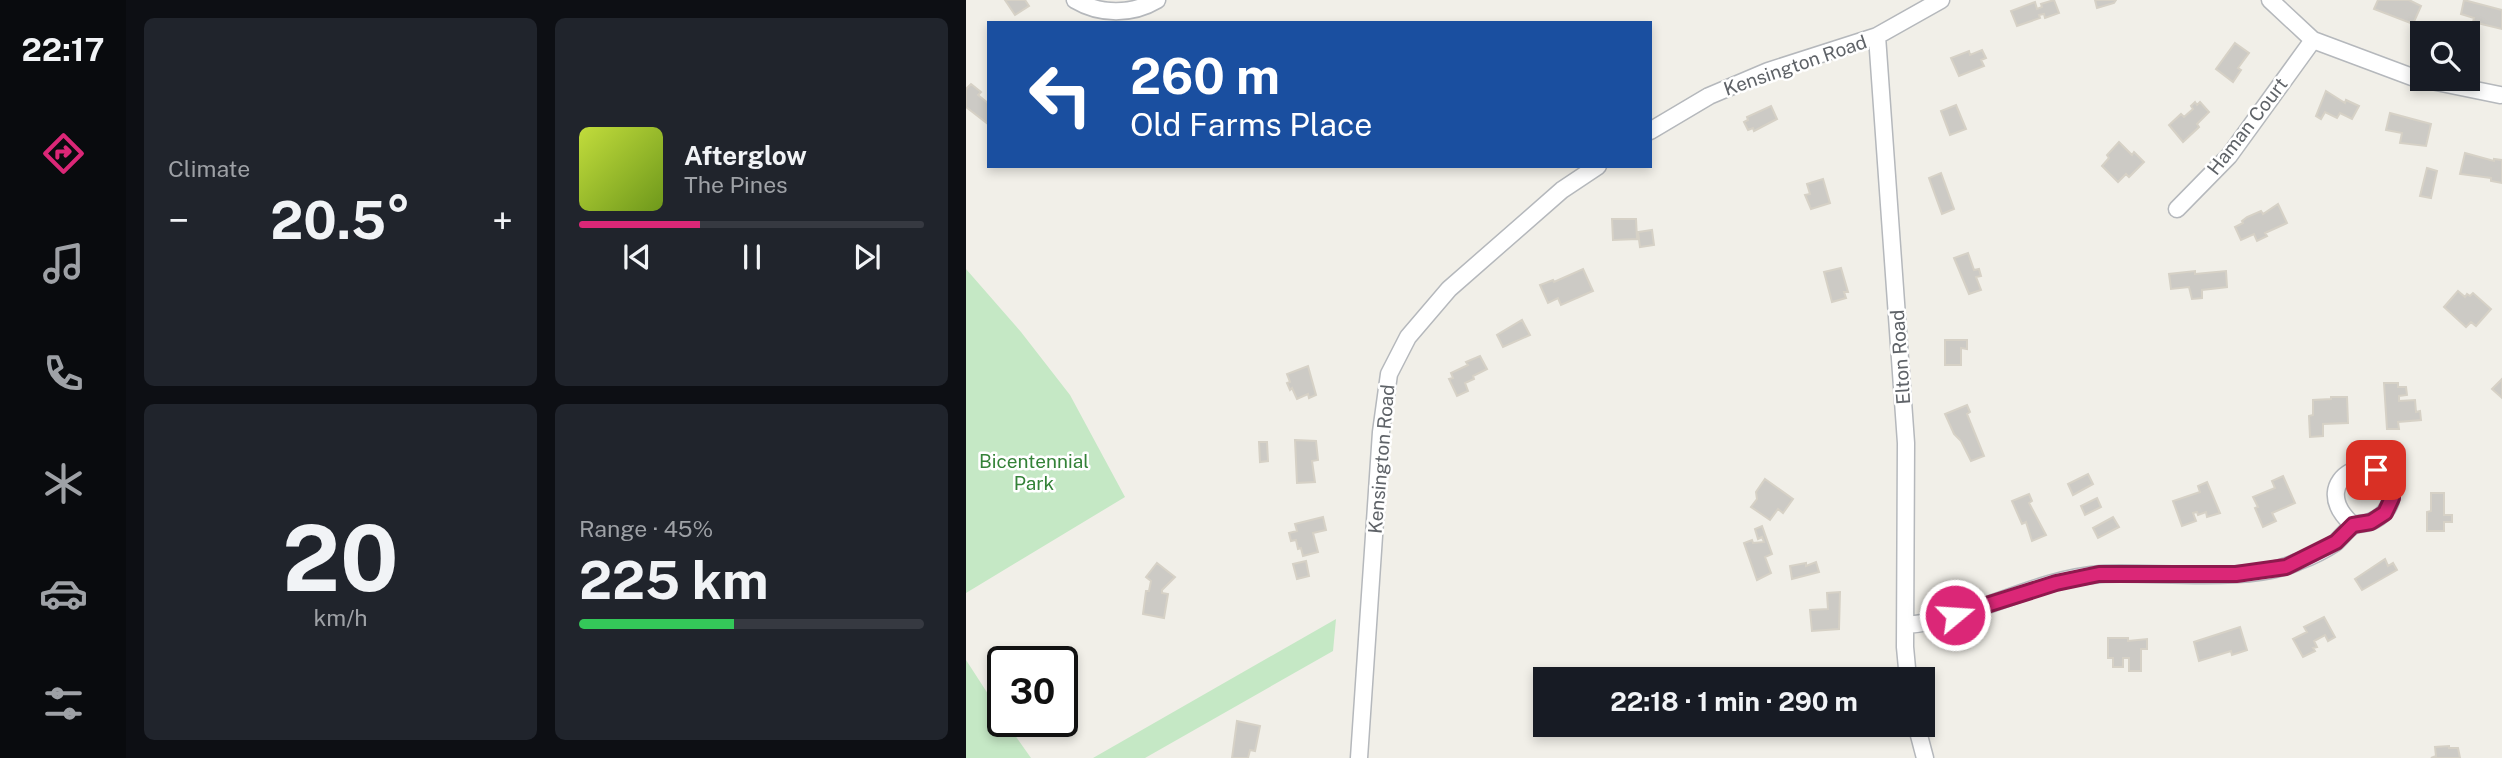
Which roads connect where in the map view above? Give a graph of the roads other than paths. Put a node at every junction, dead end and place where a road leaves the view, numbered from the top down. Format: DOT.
graph roads {
  1 [pos="1075,0"];
  2 [pos="1157,0"];
  3 [pos="1941,0"];
  4 [pos="2270,0"];
  5 [pos="1877,36"];
  6 [pos="2313,40"];
  7 [pos="2500,95"];
  8 [pos="1652,130"];
  9 [pos="1595,168"];
  10 [pos="2177,209"];
  11 [pos="2353,525"];
  12 [pos="1906,625"];
  13 [pos="1908,667"];
  14 [pos="1919,737"];
  15 [pos="1359,758"];
  16 [pos="1925,758"];
  1 -- 2 [label="street"];
  3 -- 5 [label="street, Kensington Road"];
  4 -- 6 [label="street"];
  5 -- 8 [label="street, Kensington Road"];
  5 -- 12 [label="street, Elton Road"];
  6 -- 7 [label="street"];
  6 -- 10 [label="street, Haman Court"];
  9 -- 15 [label="street, Kensington Road"];
  11 -- 12 [label="street"];
  12 -- 13 [label="street, Elton Road"];
  14 -- 16 [label="street"];
}
